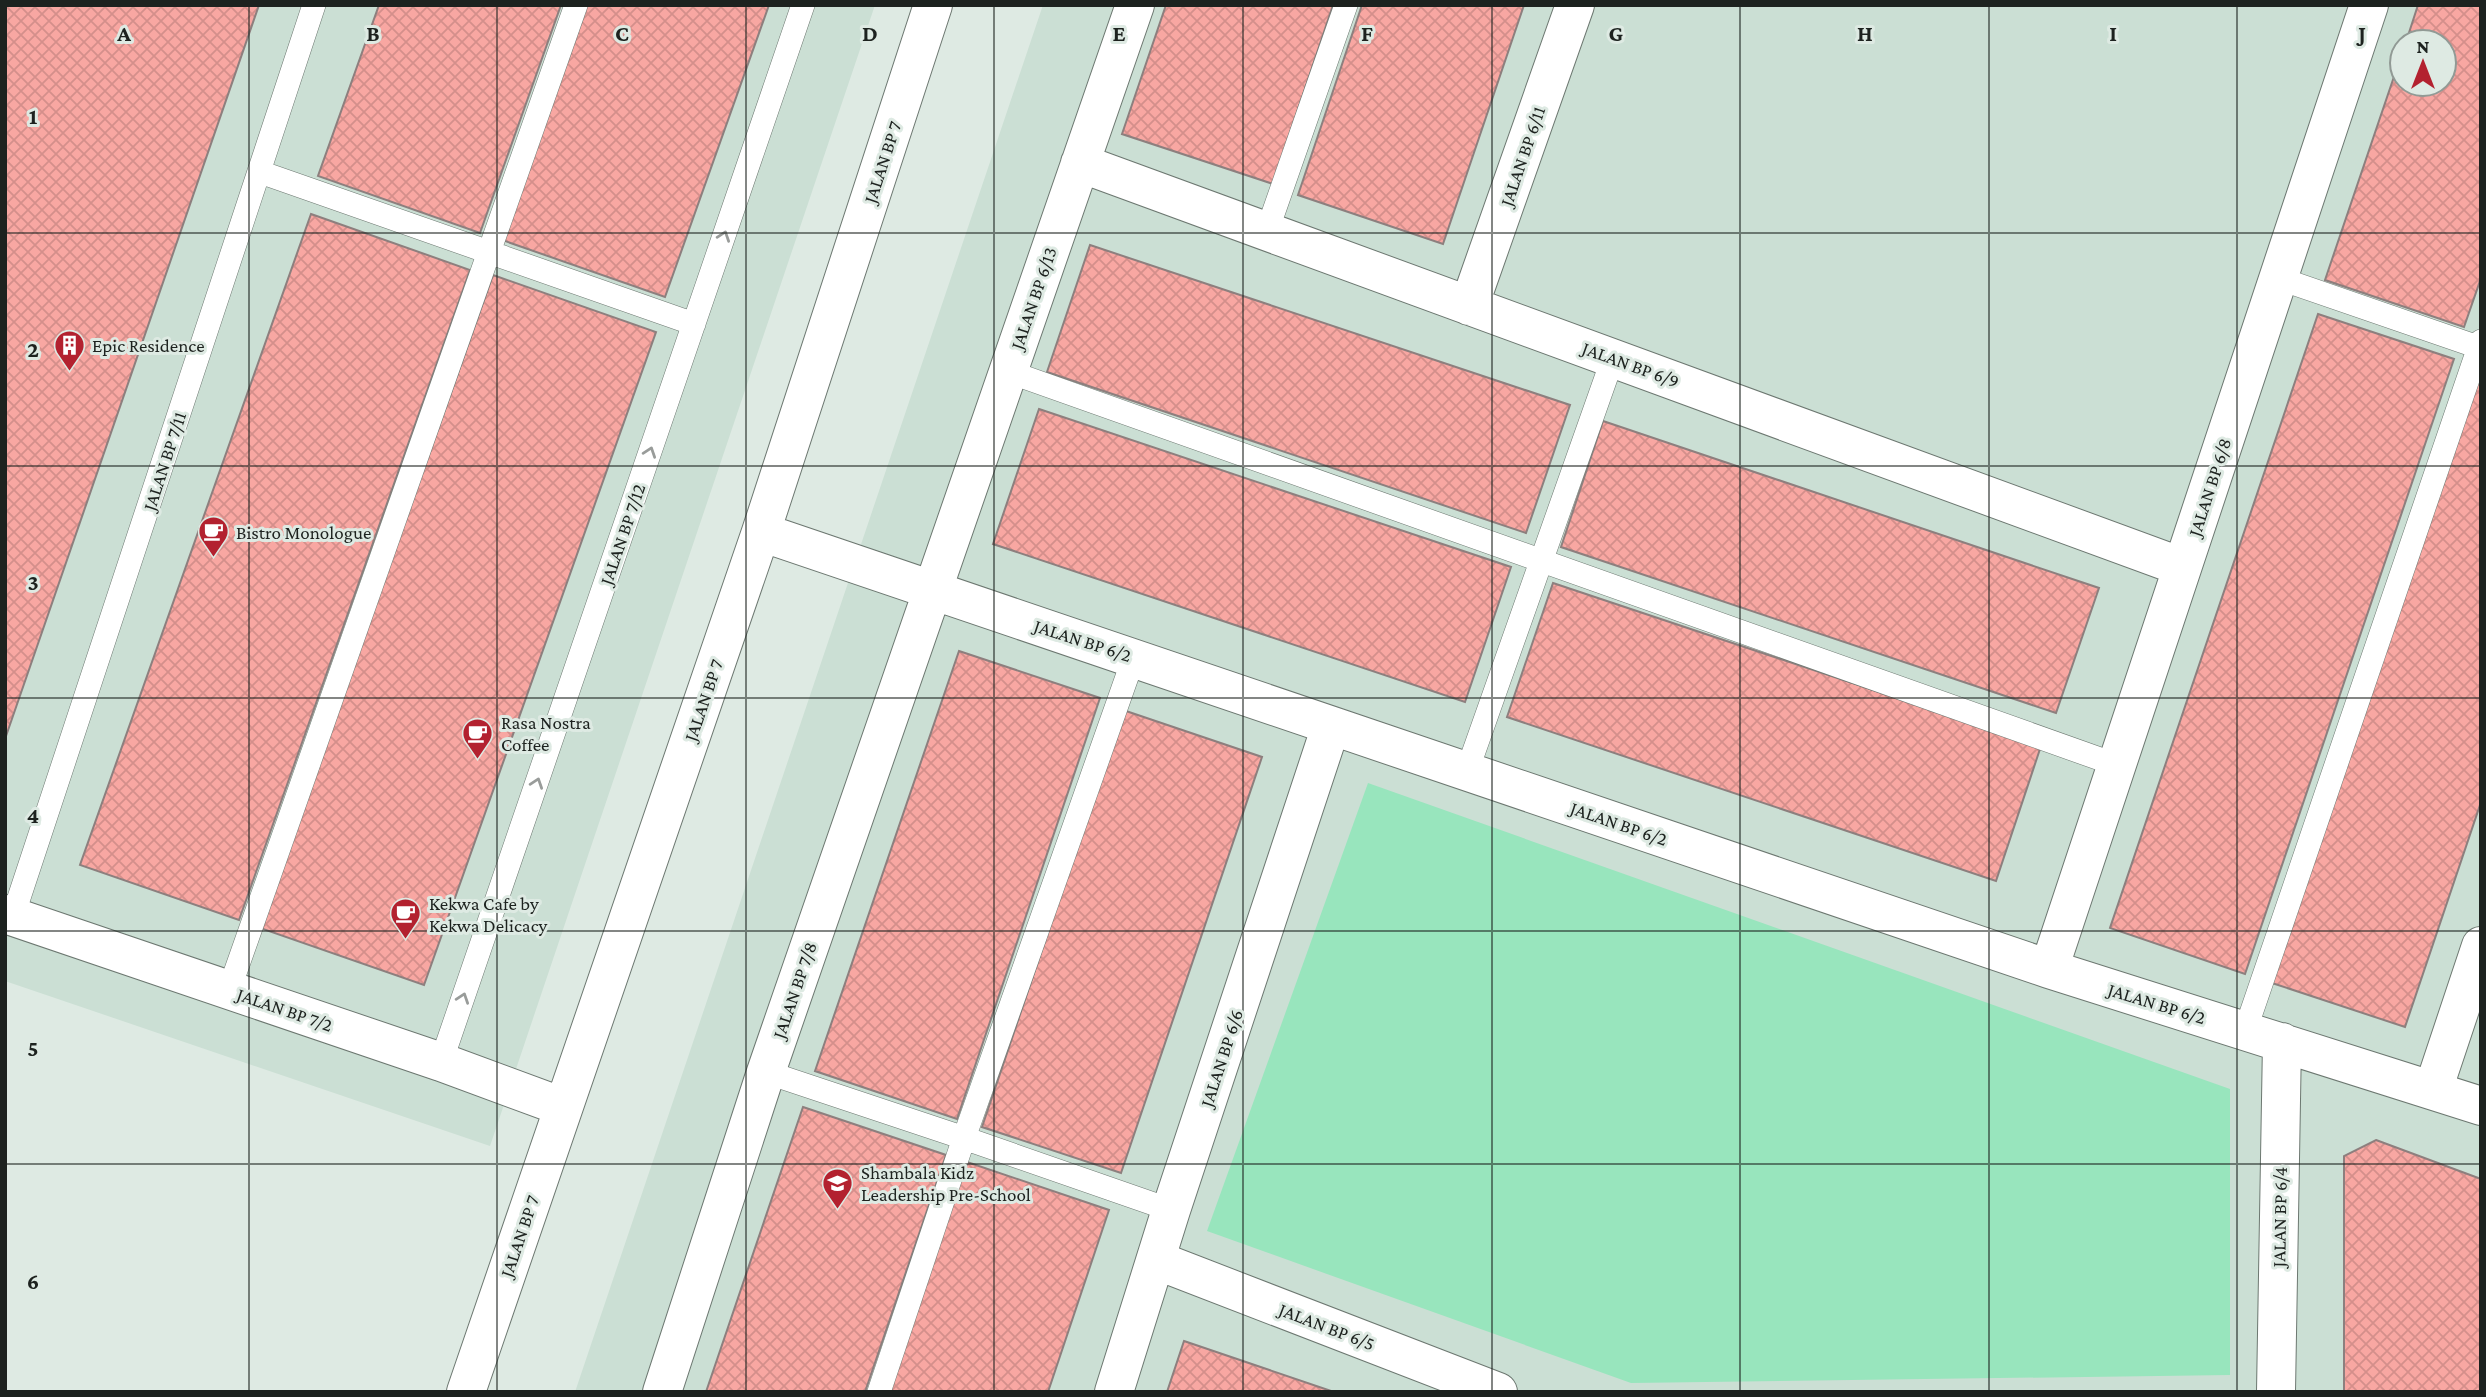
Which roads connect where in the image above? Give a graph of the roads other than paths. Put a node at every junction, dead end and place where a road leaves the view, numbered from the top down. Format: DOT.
graph roads {
  1 [pos="314,5"];
  2 [pos="576,5"];
  3 [pos="803,5"];
  4 [pos="933,5"];
  5 [pos="1135,5"];
  6 [pos="1346,5"];
  7 [pos="1574,5"];
  8 [pos="2369,5"];
  9 [pos="1080,163"];
  10 [pos="260,172"];
  11 [pos="1267,231"];
  12 [pos="489,252"];
  13 [pos="2278,278"];
  14 [pos="1469,306"];
  15 [pos="694,324"];
  16 [pos="2480,345"];
  17 [pos="1613,358"];
  18 [pos="1007,371"];
  19 [pos="761,532"];
  20 [pos="1541,560"];
  21 [pos="2182,567"];
  22 [pos="931,590"];
  23 [pos="1134,657"];
  24 [pos="1331,726"];
  25 [pos="2117,765"];
  26 [pos="1466,771"];
  27 [pos="9,915"];
  28 [pos="2481,946"];
  29 [pos="2049,969"];
  30 [pos="229,990"];
  31 [pos="2245,1031"];
  32 [pos="2282,1042"];
  33 [pos="441,1062"];
  34 [pos="766,1072"];
  35 [pos="2433,1090"];
  36 [pos="2481,1106"];
  37 [pos="563,1107"];
  38 [pos="964,1138"];
  39 [pos="1171,1210"];
  40 [pos="1156,1260"];
  41 [pos="466,1392"];
  42 [pos="662,1392"];
  43 [pos="879,1392"];
  44 [pos="1114,1392"];
  45 [pos="1498,1392"];
  46 [pos="2276,1392"];
  1 -- 10 [label="lane, JALAN BP 7/11"];
  2 -- 12 [label="lane"];
  15 -- 3 [label="lane, JALAN BP 7/12, one-way"];
  4 -- 19 [label="street, JALAN BP 7"];
  5 -- 9 [label="street, JALAN BP 6/13"];
  6 -- 11 [label="lane"];
  7 -- 14 [label="street, JALAN BP 6/11"];
  8 -- 13 [label="street, JALAN BP 6/8"];
  9 -- 11 [label="street, JALAN BP 6/9"];
  9 -- 18 [label="street, JALAN BP 6/13"];
  10 -- 12 [label="lane"];
  10 -- 27 [label="lane, JALAN BP 7/11"];
  11 -- 14 [label="street, JALAN BP 6/9"];
  12 -- 15 [label="lane"];
  12 -- 30 [label="lane"];
  13 -- 16 [label="lane"];
  13 -- 21 [label="street, JALAN BP 6/8"];
  14 -- 17 [label="street, JALAN BP 6/9"];
  33 -- 15 [label="lane, JALAN BP 7/12, one-way"];
  16 -- 31 [label="lane"];
  17 -- 20 [label="lane"];
  17 -- 21 [label="street, JALAN BP 6/9"];
  18 -- 20 [label="lane"];
  18 -- 22 [label="street, JALAN BP 6/13"];
  19 -- 22 [label="street, JALAN BP 6/2"];
  19 -- 37 [label="street, JALAN BP 7"];
  20 -- 25 [label="lane"];
  20 -- 26 [label="lane"];
  21 -- 25 [label="street, JALAN BP 6/8"];
  22 -- 23 [label="street, JALAN BP 6/2"];
  22 -- 34 [label="street, JALAN BP 7/8"];
  23 -- 24 [label="street, JALAN BP 6/2"];
  23 -- 38 [label="lane"];
  24 -- 26 [label="street, JALAN BP 6/2"];
  24 -- 39 [label="street, JALAN BP 6/6"];
  25 -- 29 [label="street, JALAN BP 6/8"];
  26 -- 29 [label="street, JALAN BP 6/2"];
  27 -- 30 [label="street, JALAN BP 7/2"];
  28 -- 35 [label="street"];
  29 -- 31 [label="street, JALAN BP 6/2"];
  30 -- 33 [label="street, JALAN BP 7/2"];
  31 -- 32 [label="street, JALAN BP 6/2"];
  32 -- 35 [label="street, JALAN BP 6/2"];
  32 -- 46 [label="street, JALAN BP 6/4"];
  33 -- 37 [label="street, JALAN BP 7/2"];
  34 -- 38 [label="lane"];
  34 -- 42 [label="street, JALAN BP 7/8"];
  35 -- 36 [label="street, JALAN BP 6/2"];
  37 -- 41 [label="street, JALAN BP 7"];
  38 -- 39 [label="lane"];
  38 -- 43 [label="lane"];
  39 -- 40 [label="street, JALAN BP 6/6"];
  40 -- 44 [label="street, JALAN BP 6/6"];
  40 -- 45 [label="street, JALAN BP 6/5"];
}
